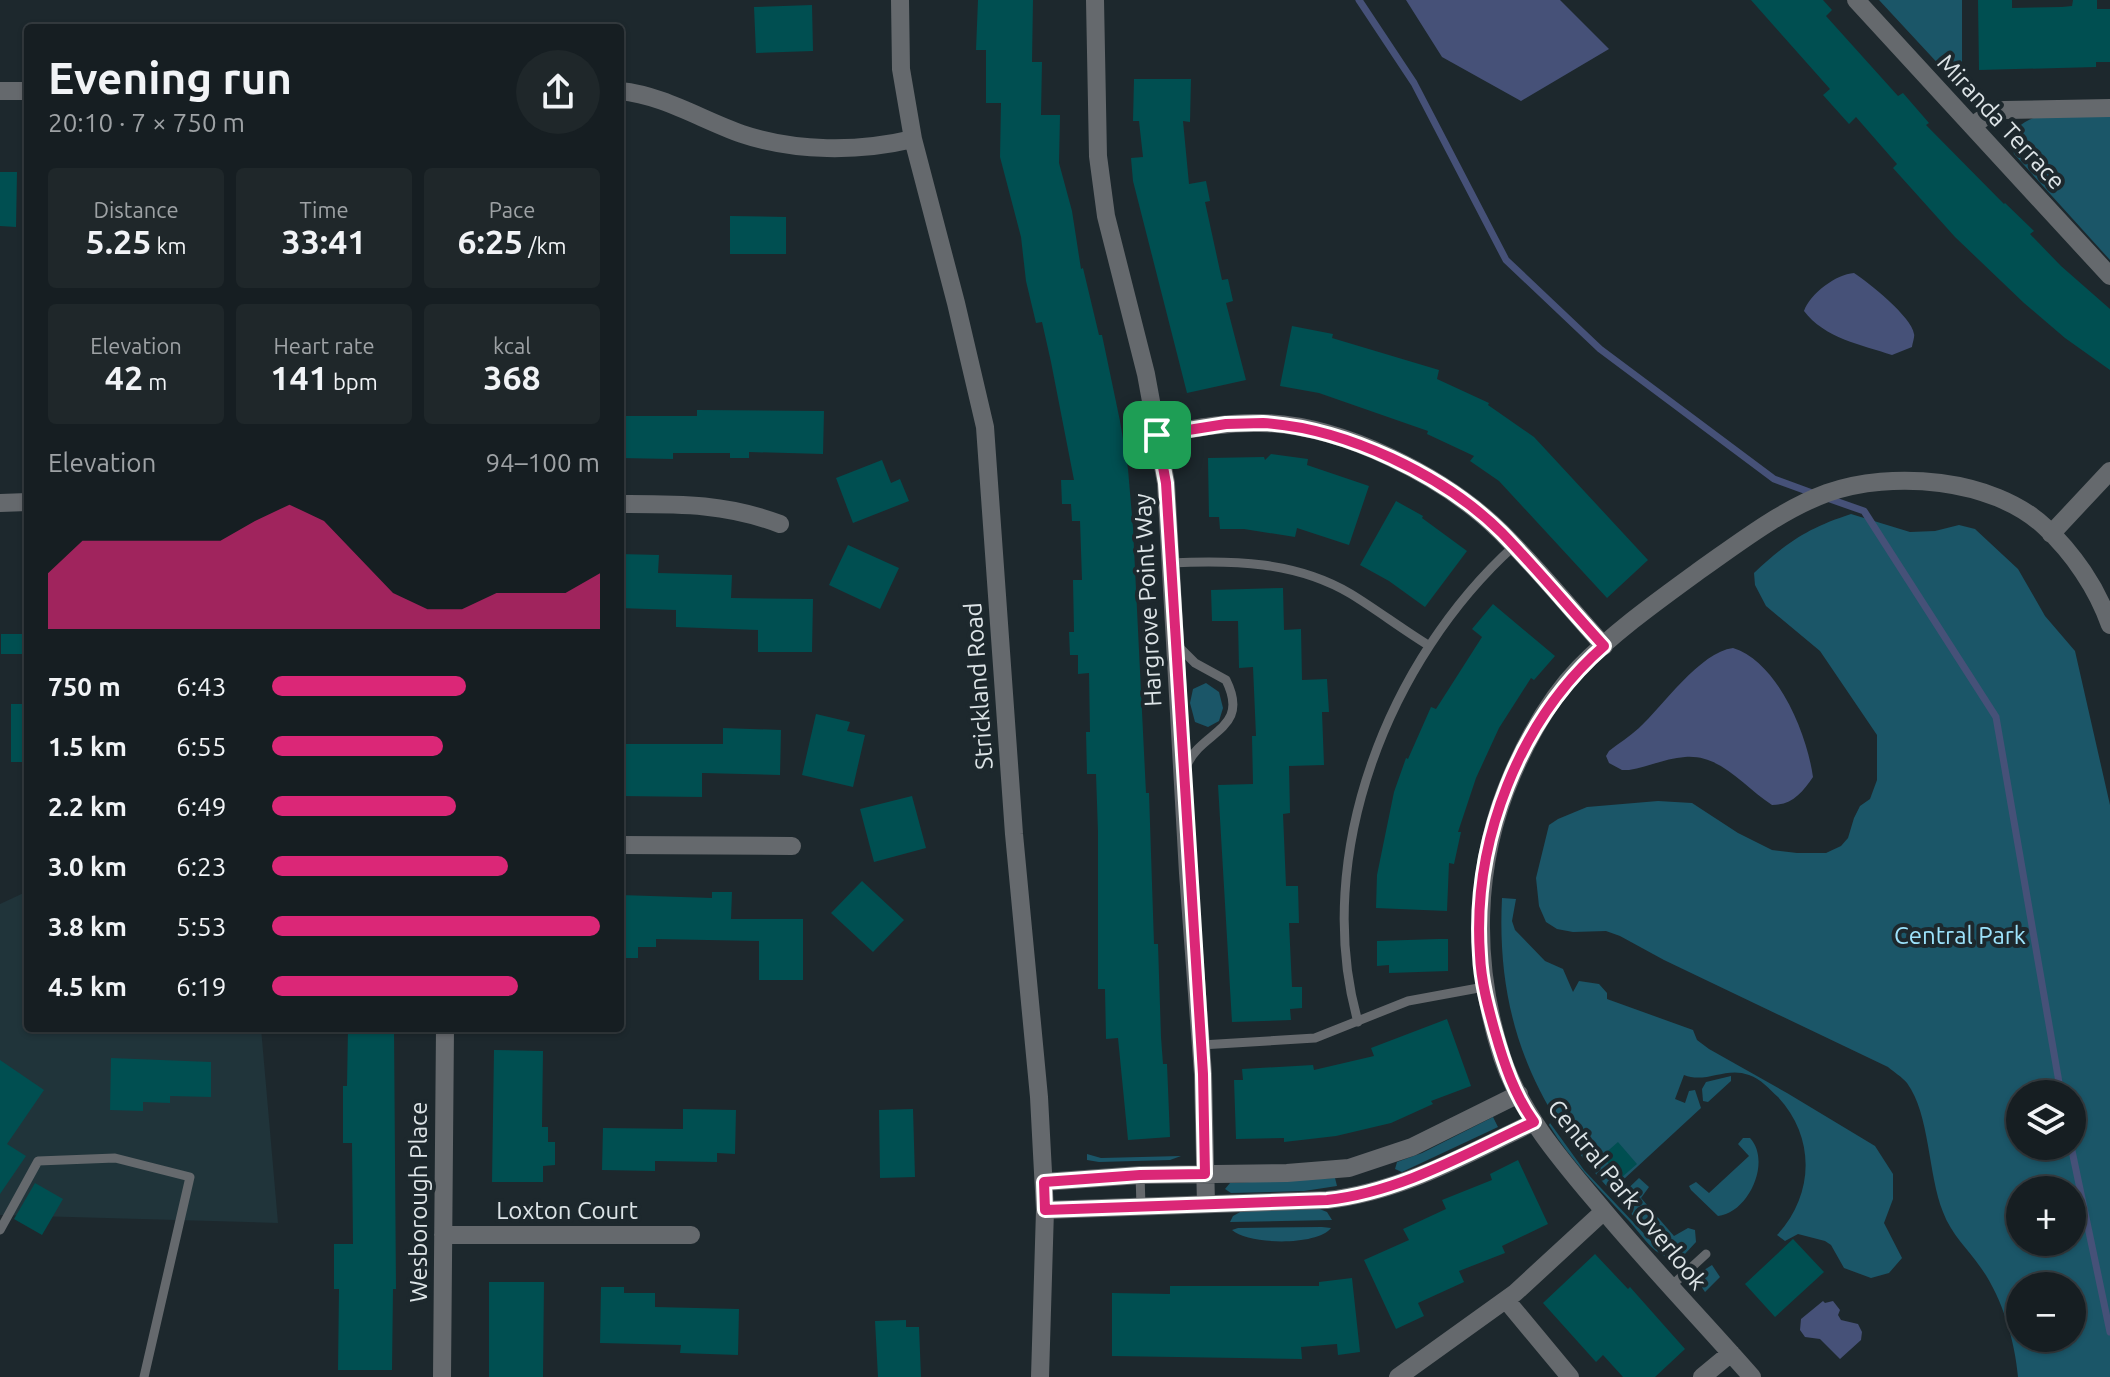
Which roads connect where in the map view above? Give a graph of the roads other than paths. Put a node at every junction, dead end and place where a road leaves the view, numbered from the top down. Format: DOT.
graph roads {
  1 [pos="900,0"];
  2 [pos="1095,0"];
  3 [pos="1856,0"];
  4 [pos="0,91"];
  5 [pos="24,91"];
  6 [pos="624,92"];
  7 [pos="2110,108"];
  8 [pos="1972,126"];
  9 [pos="913,139"];
  10 [pos="2110,276"];
  11 [pos="1157,435"];
  12 [pos="2110,471"];
  13 [pos="24,502"];
  14 [pos="0,503"];
  15 [pos="624,504"];
  16 [pos="780,524"];
  17 [pos="2051,534"];
  18 [pos="1514,546"];
  19 [pos="1170,563"];
  20 [pos="2110,625"];
  21 [pos="1174,635"];
  22 [pos="1428,645"];
  23 [pos="1604,646"];
  24 [pos="1183,784"];
  25 [pos="624,845"];
  26 [pos="792,846"];
  27 [pos="1484,987"];
  28 [pos="1358,1022"];
  29 [pos="445,1032"];
  30 [pos="1201,1045"];
  31 [pos="1519,1094"];
  32 [pos="1534,1122"];
  33 [pos="1205,1174"];
  34 [pos="1140,1175"];
  35 [pos="1044,1182"];
  36 [pos="1206,1204"];
  37 [pos="1141,1206"];
  38 [pos="1045,1210"];
  39 [pos="1604,1211"];
  40 [pos="0,1230"];
  41 [pos="443,1235"];
  42 [pos="691,1235"];
  43 [pos="1706,1254"];
  44 [pos="1670,1287"];
  45 [pos="1506,1300"];
  46 [pos="1731,1353"];
  47 [pos="144,1377"];
  48 [pos="442,1377"];
  49 [pos="1040,1377"];
  50 [pos="1398,1377"];
  51 [pos="1570,1377"];
  52 [pos="1702,1377"];
  53 [pos="1752,1377"];
  1 -- 9 [label="street, Strickland Road"];
  2 -- 11 [label="street, Hargrove Point Way"];
  3 -- 8 [label="street, Miranda Terrace"];
  4 -- 5 [label="street"];
  6 -- 9 [label="street"];
  7 -- 8 [label="street"];
  8 -- 10 [label="street, Miranda Terrace"];
  9 -- 35 [label="street, Strickland Road"];
  11 -- 18 [label="street"];
  11 -- 19 [label="street, Hargrove Point Way"];
  12 -- 17 [label="street"];
  13 -- 14 [label="street"];
  15 -- 16 [label="street"];
  17 -- 20 [label="street"];
  17 -- 23 [label="street, Central Park Overlook"];
  18 -- 22 [label="lane"];
  18 -- 23 [label="street"];
  19 -- 21 [label="street, Hargrove Point Way"];
  19 -- 22 [label="lane"];
  21 -- 24 [label="street, Hargrove Point Way"];
  21 -- 24 [label="lane"];
  22 -- 28 [label="lane"];
  23 -- 27 [label="street, Central Park Overlook"];
  24 -- 30 [label="street, Hargrove Point Way"];
  25 -- 26 [label="street"];
  27 -- 28 [label="lane"];
  27 -- 31 [label="street, Central Park Overlook"];
  28 -- 30 [label="lane"];
  29 -- 41 [label="street, Wesborough Place"];
  30 -- 33 [label="street, Hargrove Point Way"];
  31 -- 32 [label="street, Central Park Overlook"];
  31 -- 33 [label="street"];
  32 -- 36 [label="street"];
  32 -- 39 [label="street, Central Park Overlook"];
  33 -- 34 [label="street"];
  33 -- 36 [label="street, Hargrove Point Way"];
  34 -- 35 [label="street"];
  34 -- 37 [label="lane"];
  35 -- 38 [label="street, Strickland Road"];
  36 -- 37 [label="street"];
  37 -- 38 [label="street"];
  38 -- 49 [label="street, Strickland Road"];
  39 -- 44 [label="street, Central Park Overlook"];
  39 -- 45 [label="street"];
  40 -- 47 [label="lane"];
  41 -- 42 [label="street, Loxton Court"];
  41 -- 48 [label="street, Wesborough Place"];
  43 -- 44 [label="lane"];
  44 -- 46 [label="street, Central Park Overlook"];
  45 -- 50 [label="street"];
  45 -- 51 [label="street"];
  46 -- 52 [label="street"];
  46 -- 53 [label="street, Central Park Overlook"];
}
